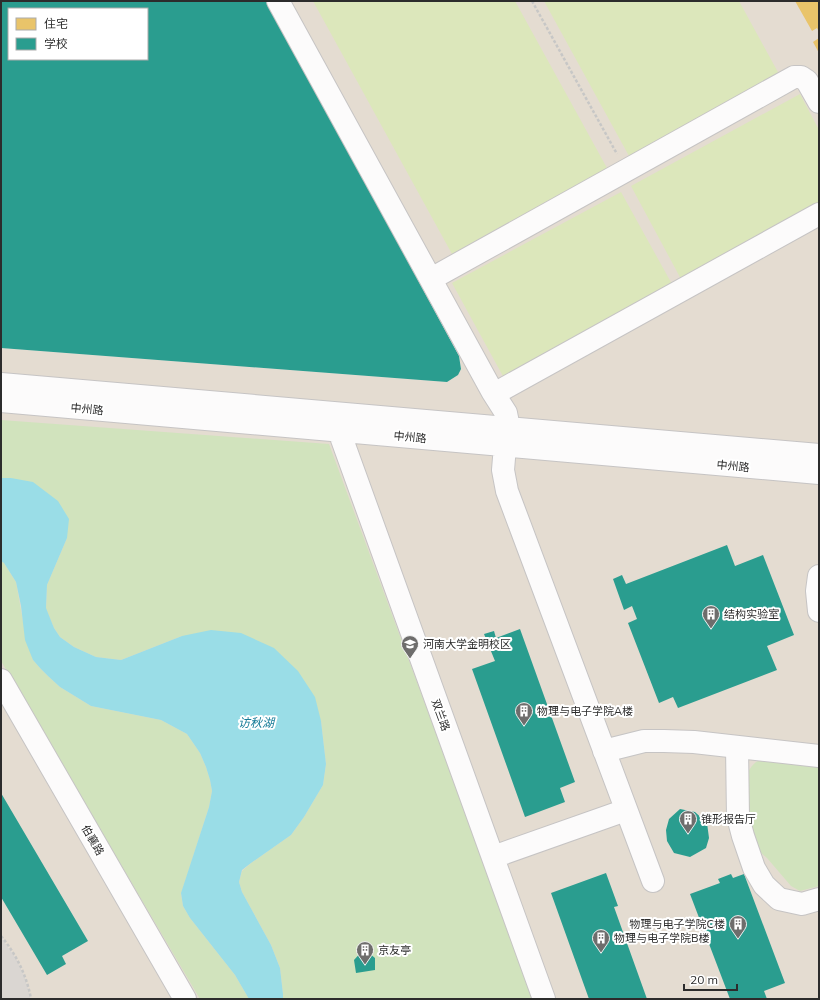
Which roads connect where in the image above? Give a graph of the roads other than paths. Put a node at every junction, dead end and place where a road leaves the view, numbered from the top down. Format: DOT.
graph roads {
  1 [pos="278,1"];
  2 [pos="819,102"];
  3 [pos="819,214"];
  4 [pos="431,279"];
  5 [pos="1,384"];
  6 [pos="494,394"];
  7 [pos="1,401"];
  8 [pos="339,431"];
  9 [pos="507,437"];
  10 [pos="819,455"];
  11 [pos="819,473"];
  12 [pos="819,576"];
  13 [pos="819,611"];
  14 [pos="1,680"];
  15 [pos="1,706"];
  16 [pos="736,747"];
  17 [pos="604,751"];
  18 [pos="819,756"];
  19 [pos="626,810"];
  20 [pos="493,857"];
  21 [pos="653,881"];
  22 [pos="819,898"];
  23 [pos="170,999"];
  24 [pos="185,999"];
  25 [pos="544,999"];
  1 -- 4 [label="lane"];
  2 -- 4 [label="lane"];
  3 -- 6 [label="lane"];
  4 -- 6 [label="lane"];
  5 -- 9 [label="lane, 中州路"];
  6 -- 9 [label="lane"];
  7 -- 8 [label="lane, 中州路"];
  8 -- 9 [label="lane, 中州路"];
  8 -- 20 [label="lane, 双兰路"];
  9 -- 10 [label="lane, 中州路"];
  9 -- 11 [label="lane, 中州路"];
  9 -- 17 [label="lane"];
  12 -- 13 [label="lane"];
  14 -- 24 [label="lane, 伯襄路"];
  15 -- 23 [label="lane, 伯襄路"];
  16 -- 17 [label="lane"];
  16 -- 18 [label="lane"];
  16 -- 22 [label="lane"];
  17 -- 19 [label="lane"];
  19 -- 20 [label="lane"];
  19 -- 21 [label="lane"];
  20 -- 25 [label="lane, 双兰路"];
}
